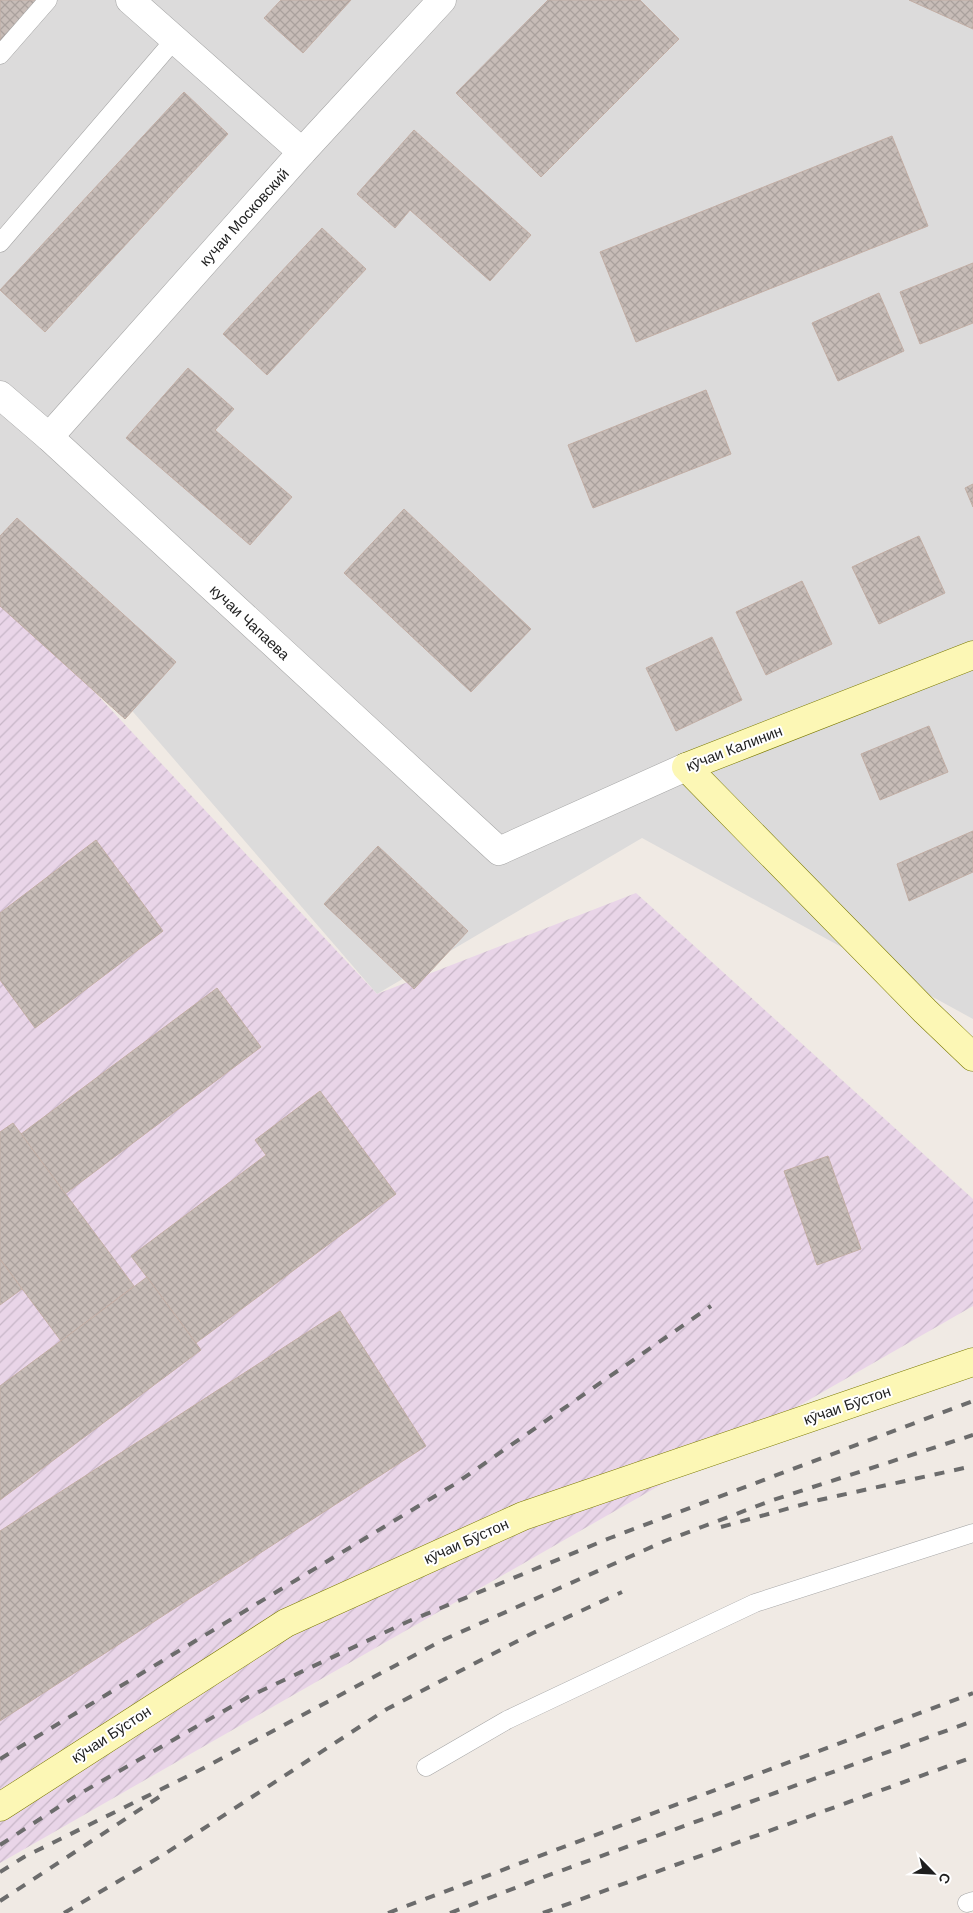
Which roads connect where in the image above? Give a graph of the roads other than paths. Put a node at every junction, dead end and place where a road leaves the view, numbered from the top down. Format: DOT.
graph roads {
  1 [pos="48,0"];
  2 [pos="130,0"];
  3 [pos="442,0"];
  4 [pos="175,40"];
  5 [pos="0,54"];
  6 [pos="302,152"];
  7 [pos="0,243"];
  8 [pos="0,395"];
  9 [pos="49,437"];
  10 [pos="973,656"];
  11 [pos="686,767"];
  12 [pos="499,851"];
  13 [pos="973,1057"];
  14 [pos="973,1362"];
  15 [pos="973,1533"];
  16 [pos="426,1767"];
  17 [pos="0,1807"];
  1 -- 5 [label="lane"];
  2 -- 4 [label="street"];
  3 -- 6 [label="street, кучаи Московский"];
  4 -- 6 [label="street"];
  4 -- 7 [label="lane"];
  6 -- 9 [label="street, кучаи Московский"];
  8 -- 9 [label="street, кучаи Чапаева"];
  9 -- 12 [label="street, кучаи Чапаева"];
  10 -- 11 [label="main road, кӯчаи Калинин"];
  11 -- 12 [label="street, кӯчаи Калинин"];
  11 -- 13 [label="main road"];
  14 -- 17 [label="main road, кӯчаи Бӯстон"];
  15 -- 16 [label="lane"];
}
